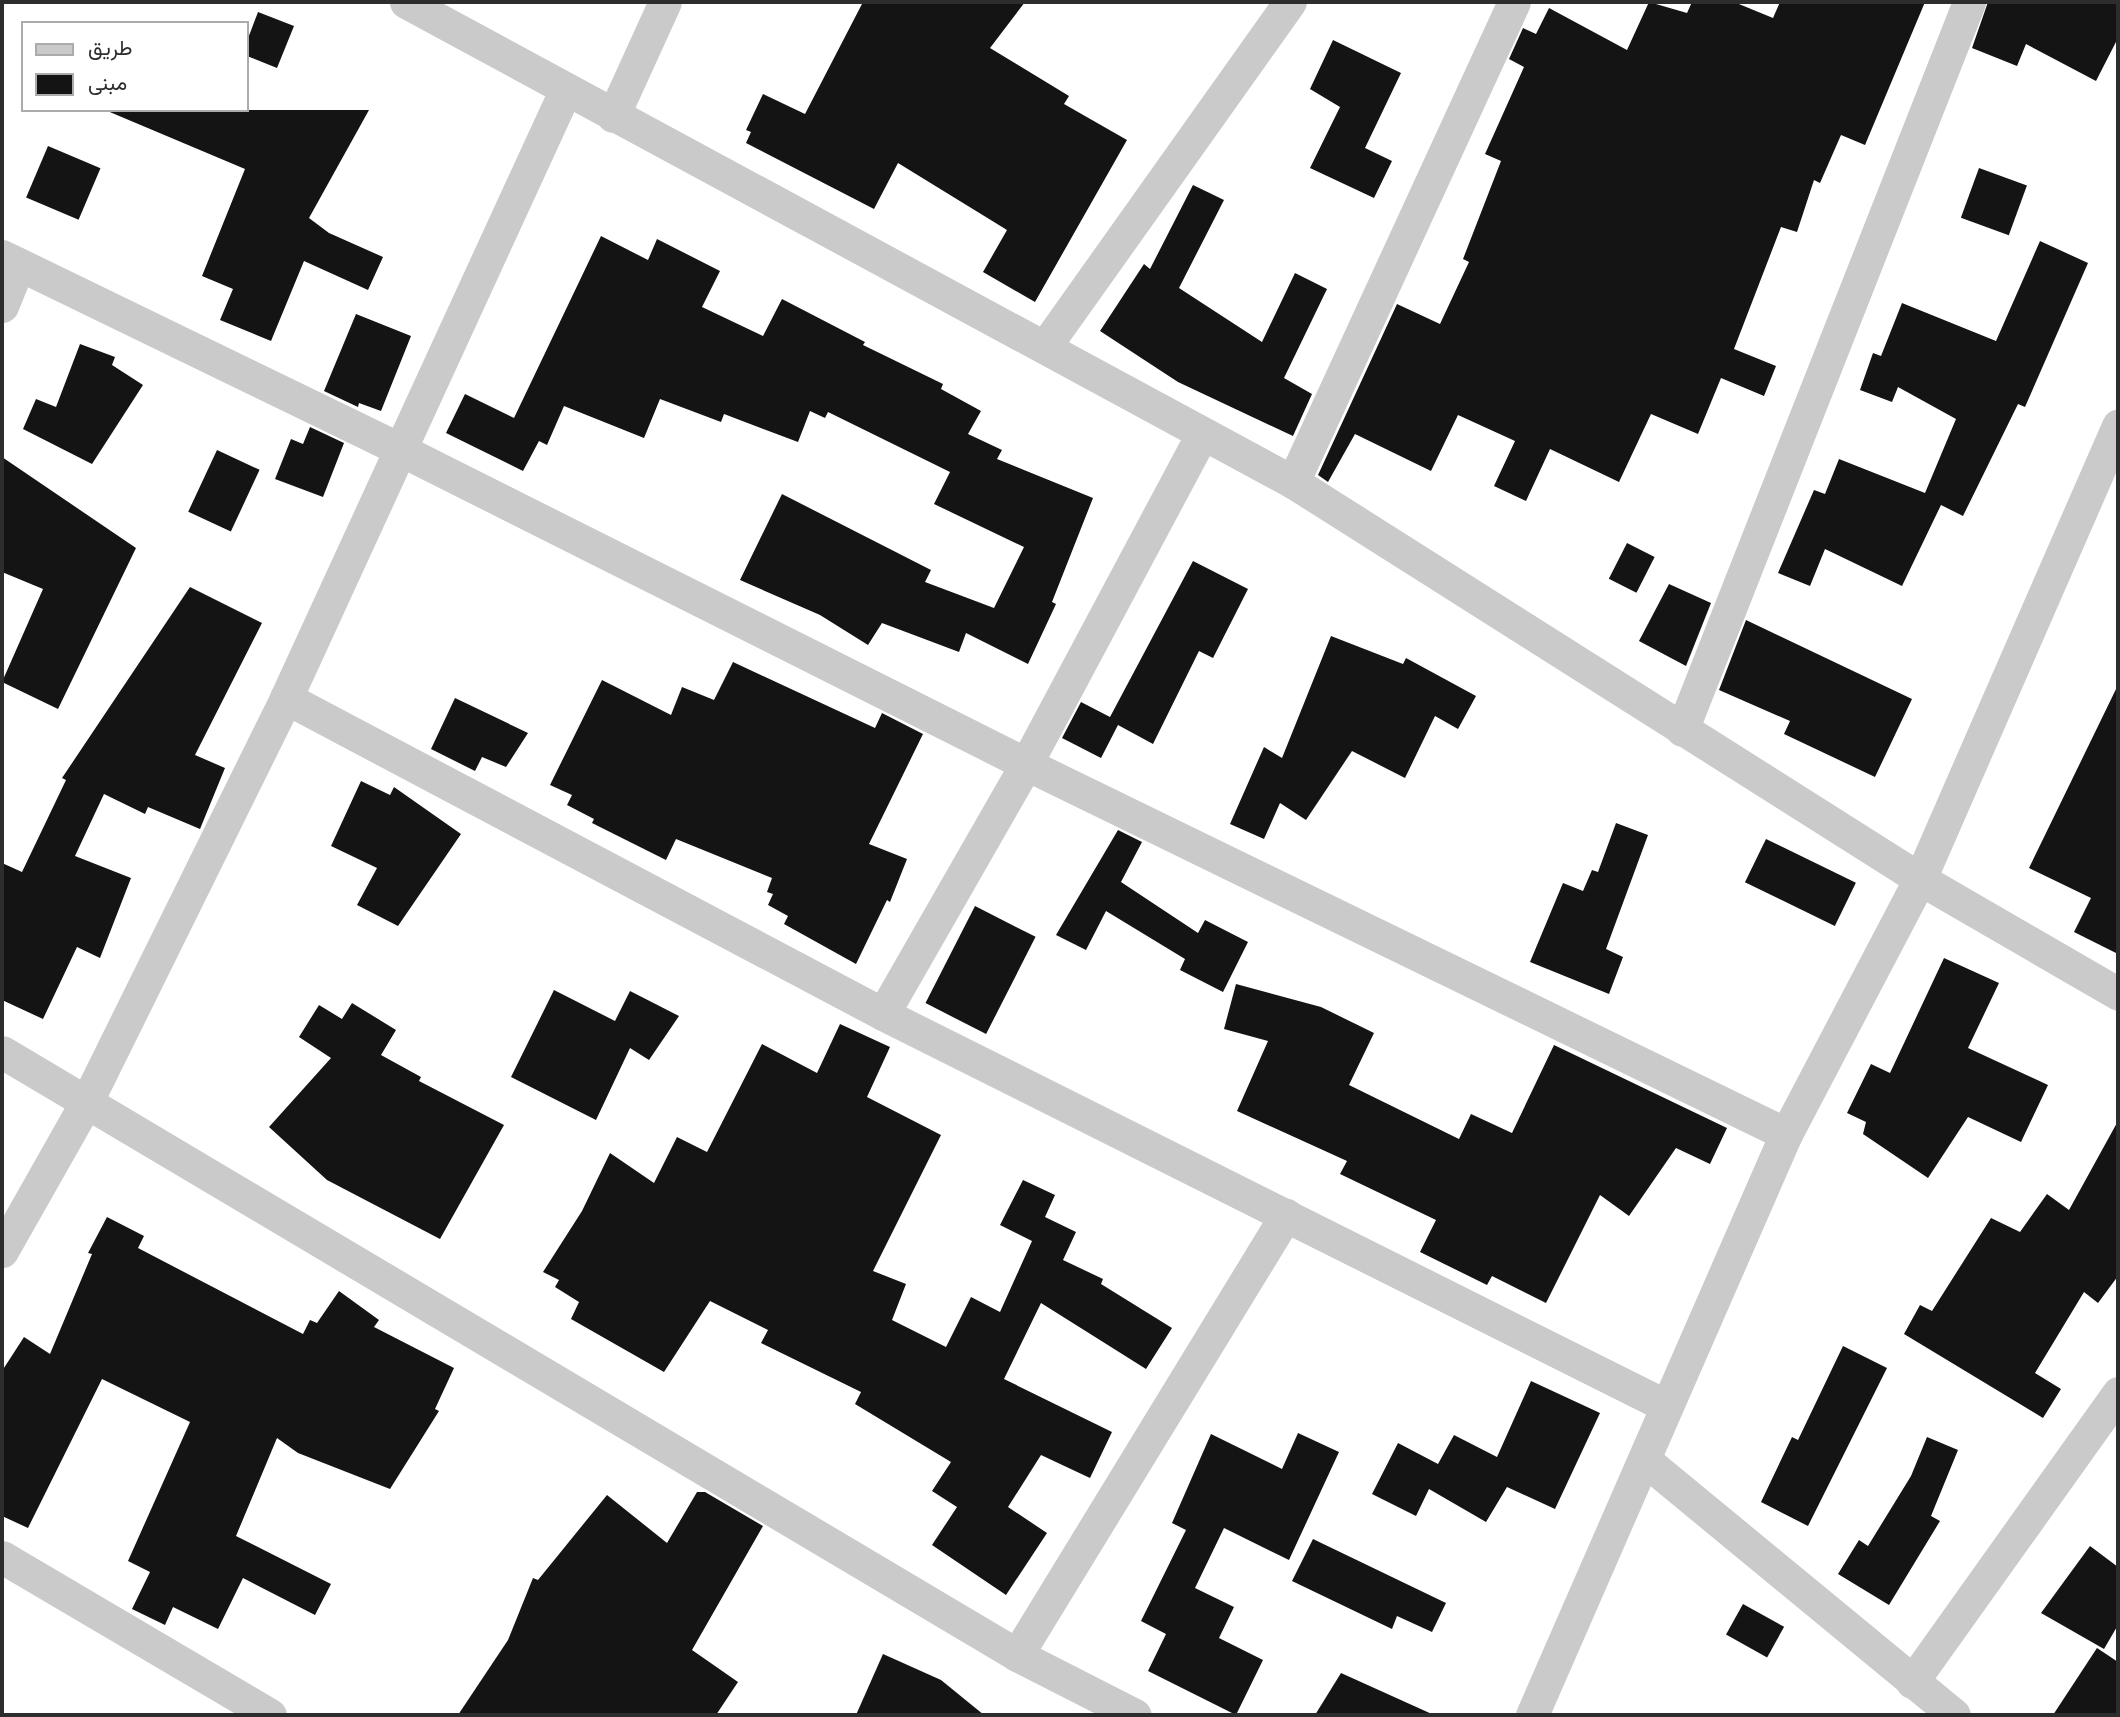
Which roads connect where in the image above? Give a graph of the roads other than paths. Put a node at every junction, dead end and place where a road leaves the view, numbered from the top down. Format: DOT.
graph roads {
  1 [pos="406,2"];
  2 [pos="665,2"];
  3 [pos="1290,2"];
  4 [pos="1514,2"];
  5 [pos="1969,2"];
  6 [pos="565,91"];
  7 [pos="612,116"];
  8 [pos="11,260"];
  9 [pos="2,306"];
  10 [pos="1046,345"];
  11 [pos="2118,425"];
  12 [pos="1202,434"];
  13 [pos="399,449"];
  14 [pos="1293,482"];
  15 [pos="286,698"];
  16 [pos="1682,730"];
  17 [pos="1026,764"];
  18 [pos="1920,879"];
  19 [pos="2118,994"];
  20 [pos="883,1014"];
  21 [pos="2,1052"];
  22 [pos="87,1101"];
  23 [pos="1786,1134"];
  24 [pos="1286,1215"];
  25 [pos="2,1251"];
  26 [pos="2118,1393"];
  27 [pos="1666,1406"];
  28 [pos="1646,1461"];
  29 [pos="2,1557"];
  30 [pos="1017,1655"];
  31 [pos="1912,1682"];
  32 [pos="270,1715"];
  33 [pos="1135,1715"];
  34 [pos="1532,1715"];
  35 [pos="1954,1715"];
  1 -- 6 [label="street"];
  2 -- 7 [label="street"];
  3 -- 10 [label="street"];
  4 -- 14 [label="street"];
  5 -- 16 [label="street"];
  6 -- 7 [label="street"];
  6 -- 13 [label="street"];
  7 -- 10 [label="street"];
  8 -- 9 [label="street"];
  8 -- 13 [label="street"];
  10 -- 12 [label="street"];
  11 -- 18 [label="street"];
  12 -- 14 [label="street"];
  12 -- 17 [label="street"];
  13 -- 15 [label="street"];
  13 -- 17 [label="street"];
  14 -- 16 [label="street"];
  15 -- 20 [label="street"];
  15 -- 22 [label="street"];
  16 -- 18 [label="street"];
  17 -- 20 [label="street"];
  17 -- 23 [label="street"];
  18 -- 19 [label="street"];
  18 -- 23 [label="street"];
  20 -- 24 [label="street"];
  21 -- 22 [label="street"];
  22 -- 25 [label="street"];
  22 -- 30 [label="street"];
  23 -- 27 [label="street"];
  24 -- 27 [label="street"];
  24 -- 30 [label="street"];
  26 -- 31 [label="street"];
  27 -- 28 [label="street"];
  28 -- 31 [label="street"];
  28 -- 34 [label="street"];
  29 -- 32 [label="street"];
  30 -- 33 [label="street"];
  31 -- 35 [label="street"];
}
